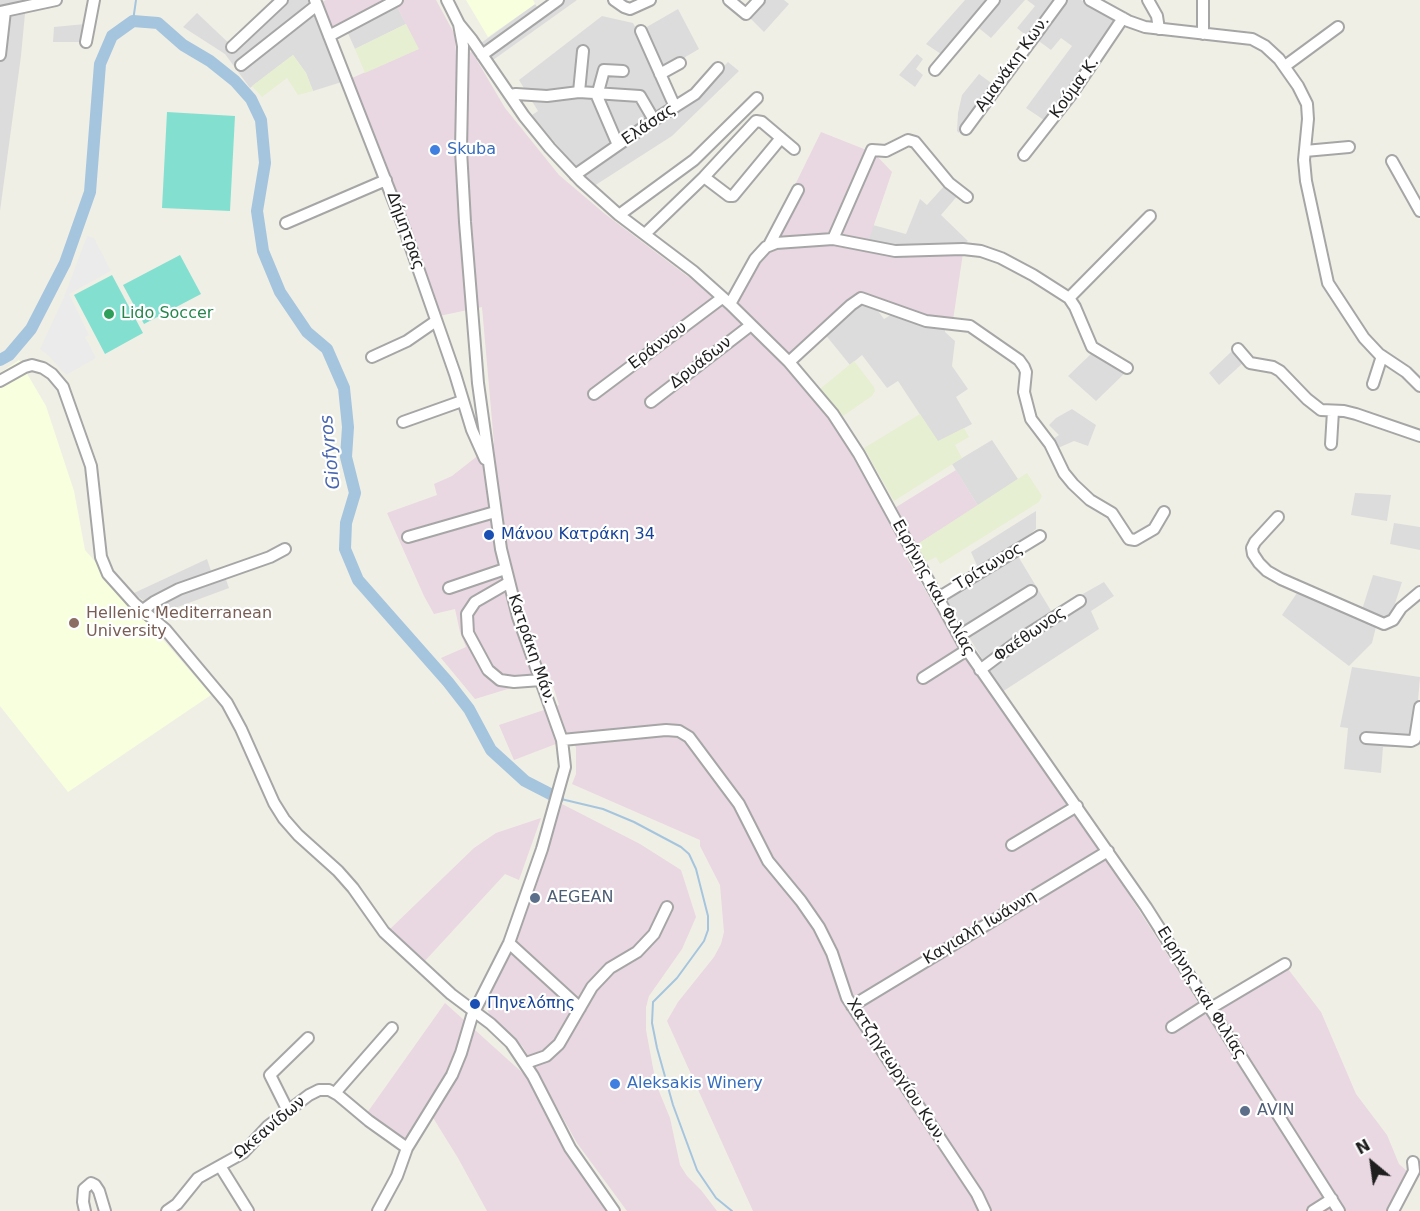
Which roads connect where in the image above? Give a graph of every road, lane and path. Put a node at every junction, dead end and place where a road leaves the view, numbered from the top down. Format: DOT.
graph roads {
  1 [pos="56,0"];
  2 [pos="94,0"];
  3 [pos="282,0"];
  4 [pos="397,0"];
  5 [pos="447,0"];
  6 [pos="558,0"];
  7 [pos="614,0"];
  8 [pos="650,0"];
  9 [pos="729,0"];
  10 [pos="759,0"];
  11 [pos="994,0"];
  12 [pos="1060,0"];
  13 [pos="1090,0"];
  14 [pos="1148,0"];
  15 [pos="1203,0"];
  16 [pos="316,2"];
  17 [pos="3,11"];
  18 [pos="1123,18"];
  19 [pos="459,24"];
  20 [pos="1338,27"];
  21 [pos="1159,29"];
  22 [pos="641,31"];
  23 [pos="1203,34"];
  24 [pos="329,36"];
  25 [pos="86,42"];
  26 [pos="232,47"];
  27 [pos="583,51"];
  28 [pos="0,55"];
  29 [pos="483,55"];
  30 [pos="680,63"];
  31 [pos="241,65"];
  32 [pos="1285,66"];
  33 [pos="718,68"];
  34 [pos="623,70"];
  35 [pos="935,70"];
  36 [pos="660,74"];
  37 [pos="579,92"];
  38 [pos="598,93"];
  39 [pos="510,95"];
  40 [pos="757,98"];
  41 [pos="675,107"];
  42 [pos="654,120"];
  43 [pos="966,129"];
  44 [pos="781,138"];
  45 [pos="618,145"];
  46 [pos="1349,147"];
  47 [pos="794,149"];
  48 [pos="1305,151"];
  49 [pos="1024,156"];
  50 [pos="1392,161"];
  51 [pos="575,175"];
  52 [pos="704,177"];
  53 [pos="386,180"];
  54 [pos="798,190"];
  55 [pos="967,197"];
  56 [pos="1420,211"];
  57 [pos="619,215"];
  58 [pos="1150,216"];
  59 [pos="286,223"];
  60 [pos="645,234"];
  61 [pos="833,239"];
  62 [pos="769,245"];
  63 [pos="1069,298"];
  64 [pos="726,301"];
  65 [pos="436,321"];
  66 [pos="751,325"];
  67 [pos="1238,349"];
  68 [pos="1382,356"];
  69 [pos="372,357"];
  70 [pos="789,362"];
  71 [pos="1127,368"];
  72 [pos="0,381"];
  73 [pos="1373,384"];
  74 [pos="1420,386"];
  75 [pos="594,394"];
  76 [pos="462,401"];
  77 [pos="651,402"];
  78 [pos="1333,411"];
  79 [pos="403,422"];
  80 [pos="1420,436"];
  81 [pos="1331,444"];
  82 [pos="488,465"];
  83 [pos="495,512"];
  84 [pos="1164,512"];
  85 [pos="1278,517"];
  86 [pos="1040,536"];
  87 [pos="408,537"];
  88 [pos="285,549"];
  89 [pos="505,569"];
  90 [pos="508,583"];
  91 [pos="449,588"];
  92 [pos="1031,591"];
  93 [pos="1420,592"];
  94 [pos="938,598"];
  95 [pos="1080,601"];
  96 [pos="143,610"];
  97 [pos="959,636"];
  98 [pos="967,650"];
  99 [pos="980,670"];
  100 [pos="923,678"];
  101 [pos="541,680"];
  102 [pos="1420,707"];
  103 [pos="1366,738"];
  104 [pos="562,740"];
  105 [pos="1077,806"];
  106 [pos="1012,845"];
  107 [pos="1108,851"];
  108 [pos="667,907"];
  109 [pos="509,943"];
  110 [pos="1285,964"];
  111 [pos="852,1006"];
  112 [pos="1209,1006"];
  113 [pos="580,1008"];
  114 [pos="474,1011"];
  115 [pos="1172,1027"];
  116 [pos="392,1028"];
  117 [pos="308,1038"];
  118 [pos="526,1063"];
  119 [pos="335,1093"];
  120 [pos="288,1111"];
  121 [pos="407,1148"];
  122 [pos="1413,1162"];
  123 [pos="220,1166"];
  124 [pos="1332,1199"];
  125 [pos="86,1210"];
  126 [pos="105,1211"];
  127 [pos="167,1211"];
  128 [pos="248,1211"];
  129 [pos="378,1211"];
  130 [pos="614,1211"];
  131 [pos="985,1211"];
  132 [pos="1312,1211"];
  133 [pos="1339,1211"];
  134 [pos="1393,1211"];
  1 -- 17 [label="street"];
  2 -- 25 [label="street"];
  3 -- 26 [label="street"];
  4 -- 24 [label="street"];
  5 -- 19 [label="street"];
  6 -- 29 [label="street"];
  7 -- 8 [label="street"];
  9 -- 10 [label="street"];
  11 -- 35 [label="street"];
  12 -- 43 [label="street, Αμανάκη Κων."];
  13 -- 18 [label="street"];
  14 -- 21 [label="street"];
  15 -- 23 [label="street"];
  16 -- 24 [label="street, Δήμητρας"];
  16 -- 31 [label="street"];
  17 -- 28 [label="street"];
  18 -- 21 [label="street"];
  18 -- 49 [label="street, Κούμα Κ."];
  19 -- 29 [label="street, Ειρήνης και Φιλίας"];
  19 -- 82 [label="street, Κατράκη Μάν."];
  20 -- 32 [label="street"];
  21 -- 23 [label="street"];
  22 -- 36 [label="street"];
  23 -- 32 [label="street"];
  24 -- 53 [label="street, Δήμητρας"];
  27 -- 37 [label="street"];
  29 -- 39 [label="street, Ειρήνης και Φιλίας"];
  30 -- 36 [label="street"];
  32 -- 48 [label="street"];
  33 -- 41 [label="street, Ελάσας"];
  34 -- 38 [label="street"];
  36 -- 41 [label="street"];
  37 -- 38 [label="street"];
  37 -- 39 [label="street"];
  38 -- 42 [label="street"];
  38 -- 45 [label="street"];
  39 -- 51 [label="street, Ειρήνης και Φιλίας"];
  40 -- 57 [label="street"];
  41 -- 42 [label="street, Ελάσας"];
  42 -- 45 [label="street, Ελάσας"];
  44 -- 47 [label="street"];
  44 -- 52 [label="street"];
  44 -- 52 [label="street"];
  45 -- 51 [label="street, Ελάσας"];
  46 -- 48 [label="street"];
  48 -- 68 [label="street"];
  50 -- 56 [label="street"];
  51 -- 57 [label="street, Ειρήνης και Φιλίας"];
  52 -- 60 [label="street"];
  53 -- 59 [label="street"];
  53 -- 65 [label="street, Δήμητρας"];
  54 -- 62 [label="street"];
  55 -- 61 [label="street"];
  57 -- 60 [label="street, Ειρήνης και Φιλίας"];
  58 -- 63 [label="street"];
  60 -- 64 [label="street, Ειρήνης και Φιλίας"];
  61 -- 62 [label="street"];
  61 -- 63 [label="street"];
  62 -- 64 [label="street"];
  63 -- 71 [label="street"];
  64 -- 66 [label="street, Ειρήνης και Φιλίας"];
  64 -- 75 [label="street, Εράννου"];
  65 -- 69 [label="street"];
  65 -- 76 [label="street, Δήμητρας"];
  66 -- 70 [label="street, Ειρήνης και Φιλίας"];
  66 -- 77 [label="street, Δρυάδων"];
  67 -- 78 [label="street"];
  68 -- 73 [label="street"];
  68 -- 74 [label="street"];
  70 -- 84 [label="street"];
  70 -- 94 [label="street, Ειρήνης και Φιλίας"];
  72 -- 96 [label="street"];
  76 -- 79 [label="street"];
  76 -- 82 [label="street, Δήμητρας"];
  78 -- 80 [label="street"];
  78 -- 81 [label="street"];
  82 -- 83 [label="street, Κατράκη Μάν."];
  83 -- 87 [label="street"];
  83 -- 89 [label="street, Κατράκη Μάν."];
  85 -- 93 [label="street"];
  86 -- 94 [label="street, Τρίτωνος"];
  88 -- 96 [label="street"];
  89 -- 90 [label="street, Κατράκη Μάν."];
  89 -- 91 [label="street"];
  90 -- 101 [label="street, Κατράκη Μάν."];
  90 -- 101 [label="street"];
  92 -- 97 [label="street"];
  94 -- 97 [label="street, Ειρήνης και Φιλίας"];
  95 -- 99 [label="street, Φαέθωνος"];
  96 -- 114 [label="street"];
  97 -- 98 [label="street, Ειρήνης και Φιλίας"];
  98 -- 99 [label="street, Ειρήνης και Φιλίας"];
  98 -- 100 [label="street"];
  99 -- 105 [label="street, Ειρήνης και Φιλίας"];
  101 -- 104 [label="street, Κατράκη Μάν."];
  102 -- 103 [label="street"];
  104 -- 109 [label="street, Κατράκη Μάν."];
  104 -- 111 [label="street, Χατζηγεωργίου Κων."];
  105 -- 106 [label="street"];
  105 -- 107 [label="street, Ειρήνης και Φιλίας"];
  107 -- 111 [label="street, Καγιαλή Ιωάννη"];
  107 -- 112 [label="street, Ειρήνης και Φιλίας"];
  108 -- 113 [label="street"];
  109 -- 113 [label="street"];
  109 -- 114 [label="street, Κατράκη Μάν."];
  110 -- 112 [label="street"];
  111 -- 131 [label="street, Χατζηγεωργίου Κων."];
  112 -- 115 [label="street"];
  112 -- 124 [label="street, Ειρήνης και Φιλίας"];
  113 -- 118 [label="street"];
  114 -- 118 [label="street"];
  114 -- 121 [label="street, Κατράκη Μάν."];
  116 -- 119 [label="street"];
  117 -- 120 [label="street"];
  118 -- 130 [label="street"];
  119 -- 120 [label="street, Ωκεανίδων"];
  119 -- 121 [label="street"];
  120 -- 123 [label="street, Ωκεανίδων"];
  121 -- 129 [label="street"];
  122 -- 134 [label="street"];
  123 -- 127 [label="street, Ωκεανίδων"];
  123 -- 128 [label="street"];
  124 -- 132 [label="street"];
  124 -- 133 [label="street, Ειρήνης και Φιλίας"];
  125 -- 126 [label="street"];
}
